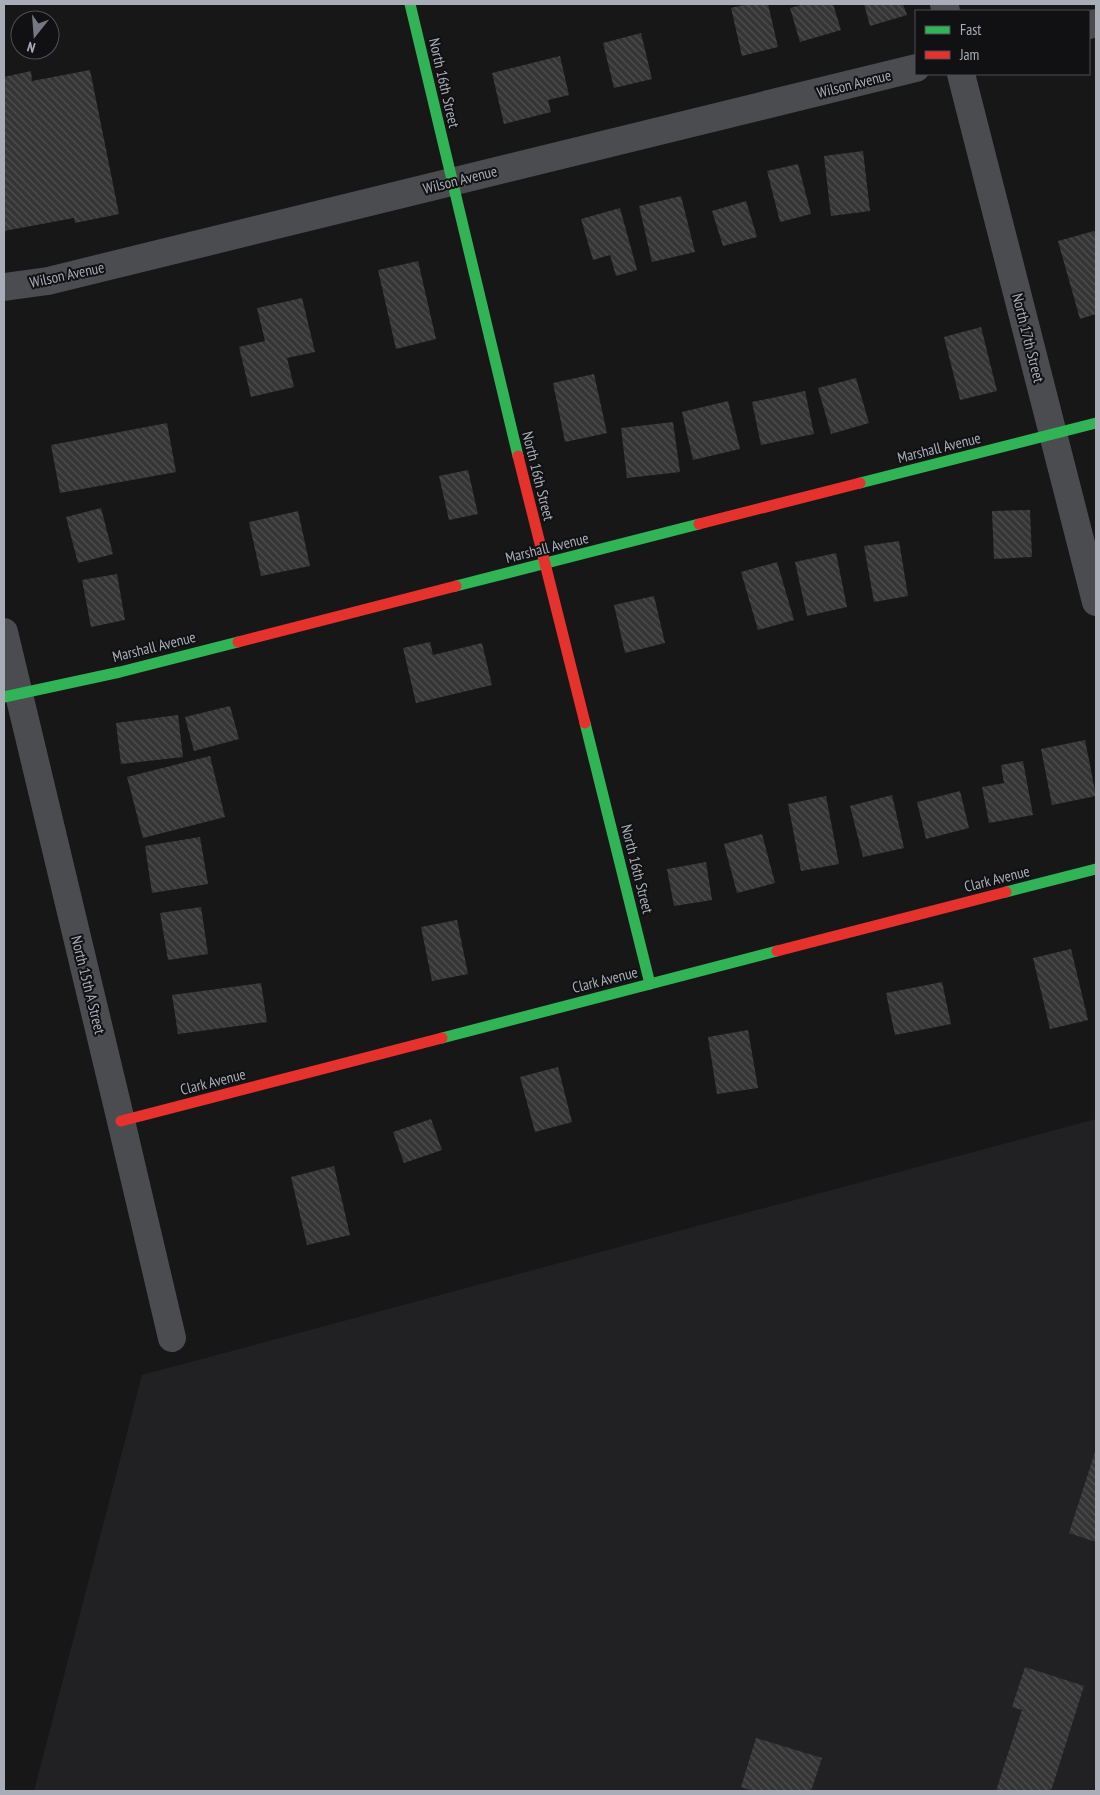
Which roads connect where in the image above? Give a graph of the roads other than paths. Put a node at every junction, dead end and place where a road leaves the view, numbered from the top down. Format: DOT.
graph roads {
  1 [pos="410,4"];
  2 [pos="915,68"];
  3 [pos="961,75"];
  4 [pos="452,182"];
  5 [pos="4,287"];
  6 [pos="1096,423"];
  7 [pos="1053,434"];
  8 [pos="545,564"];
  9 [pos="1096,602"];
  10 [pos="4,632"];
  11 [pos="11,695"];
  12 [pos="1096,869"];
  13 [pos="650,984"];
  14 [pos="121,1121"];
  15 [pos="172,1338"];
  1 -- 4 [label="street, North 16th Street"];
  2 -- 4 [label="street, Wilson Avenue"];
  3 -- 7 [label="street, North 17th Street"];
  4 -- 5 [label="street, Wilson Avenue"];
  4 -- 8 [label="street, North 16th Street"];
  6 -- 7 [label="street, Marshall Avenue"];
  7 -- 8 [label="street, Marshall Avenue"];
  7 -- 9 [label="street, North 17th Street"];
  8 -- 11 [label="street, Marshall Avenue"];
  8 -- 13 [label="street, North 16th Street"];
  10 -- 11 [label="street, North 15th A Street"];
  11 -- 14 [label="street, North 15th A Street"];
  12 -- 13 [label="street, Clark Avenue"];
  13 -- 14 [label="street, Clark Avenue"];
  14 -- 15 [label="street, North 15th A Street"];
}
